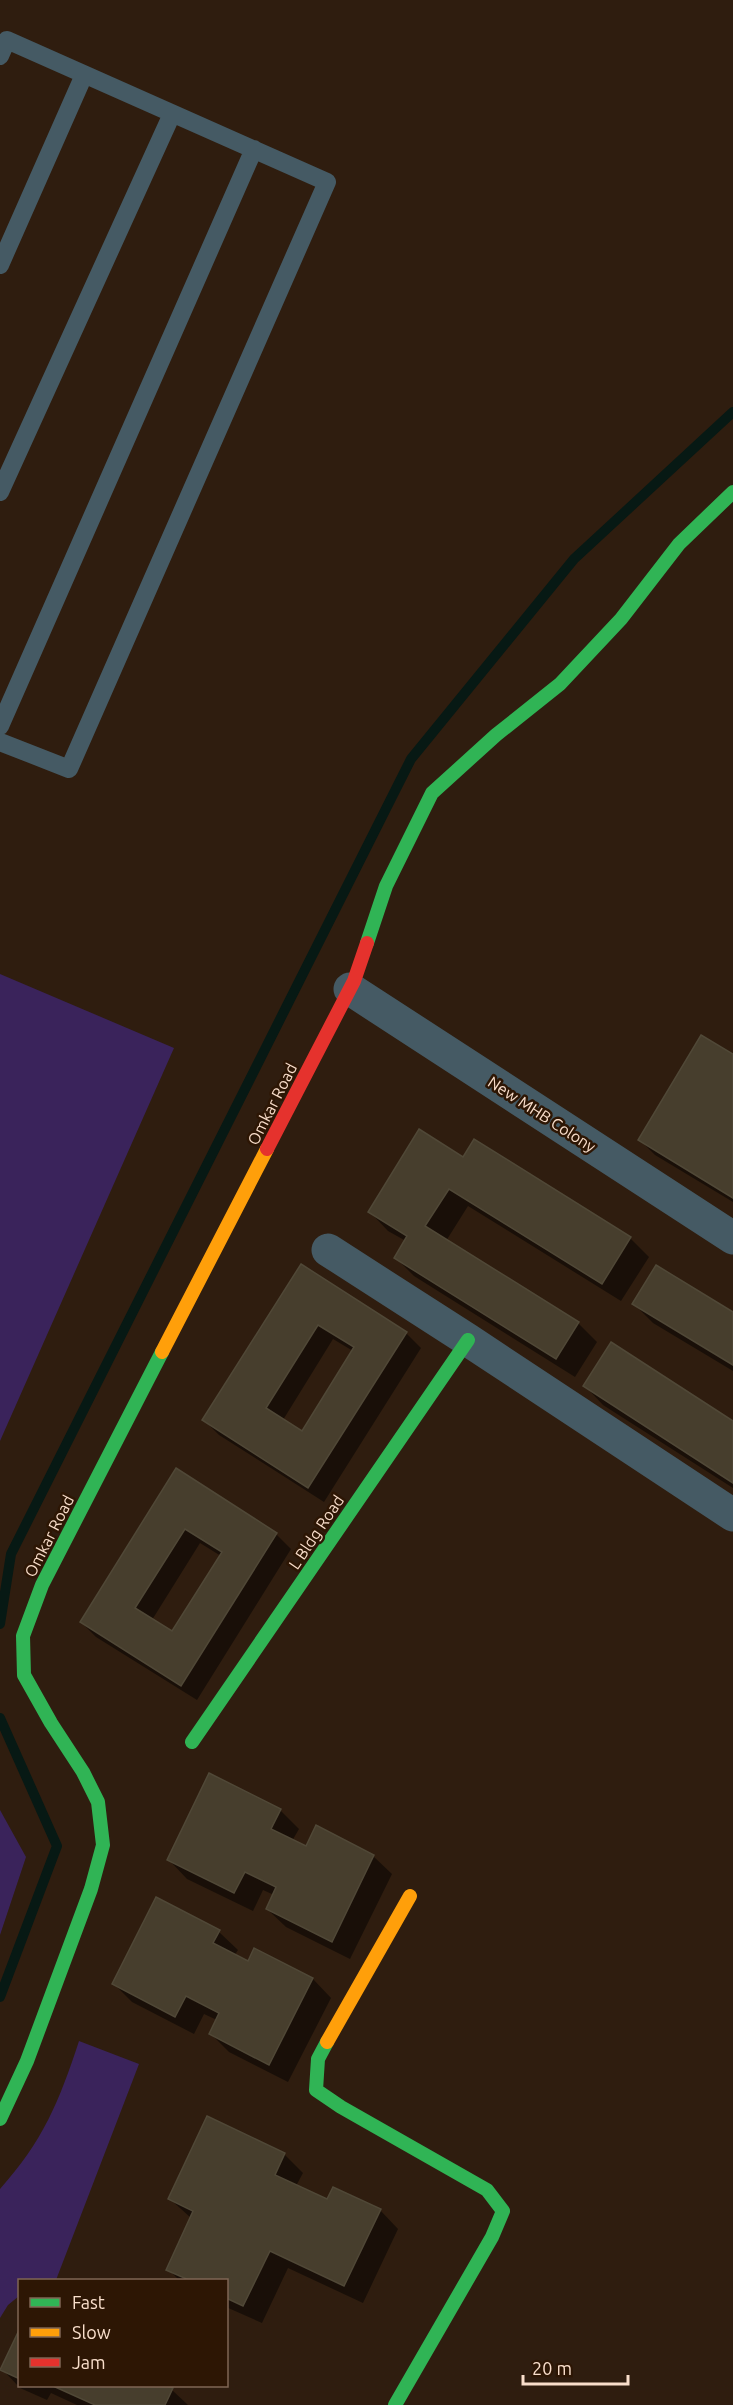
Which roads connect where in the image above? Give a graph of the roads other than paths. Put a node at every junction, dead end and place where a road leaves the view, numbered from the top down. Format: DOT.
graph roads {
  1 [pos="0,56"];
  2 [pos="84,75"];
  3 [pos="172,114"];
  4 [pos="254,149"];
  5 [pos="0,265"];
  6 [pos="0,492"];
  7 [pos="733,492"];
  8 [pos="0,726"];
  9 [pos="0,742"];
  10 [pos="350,989"];
  11 [pos="733,1238"];
  12 [pos="327,1250"];
  13 [pos="468,1340"];
  14 [pos="733,1515"];
  15 [pos="192,1742"];
  16 [pos="410,1896"];
  17 [pos="0,2119"];
  18 [pos="395,2405"];
  1 -- 2 [label="lane"];
  2 -- 3 [label="lane"];
  2 -- 5 [label="lane"];
  3 -- 4 [label="lane"];
  3 -- 6 [label="lane"];
  4 -- 8 [label="lane"];
  4 -- 9 [label="lane"];
  7 -- 10 [label="street, Omkar Road"];
  10 -- 11 [label="street, New MHB Colony"];
  10 -- 17 [label="street, Omkar Road"];
  12 -- 13 [label="street"];
  13 -- 14 [label="street"];
  13 -- 15 [label="street, L Bldg Road"];
  16 -- 18 [label="street"];
}
